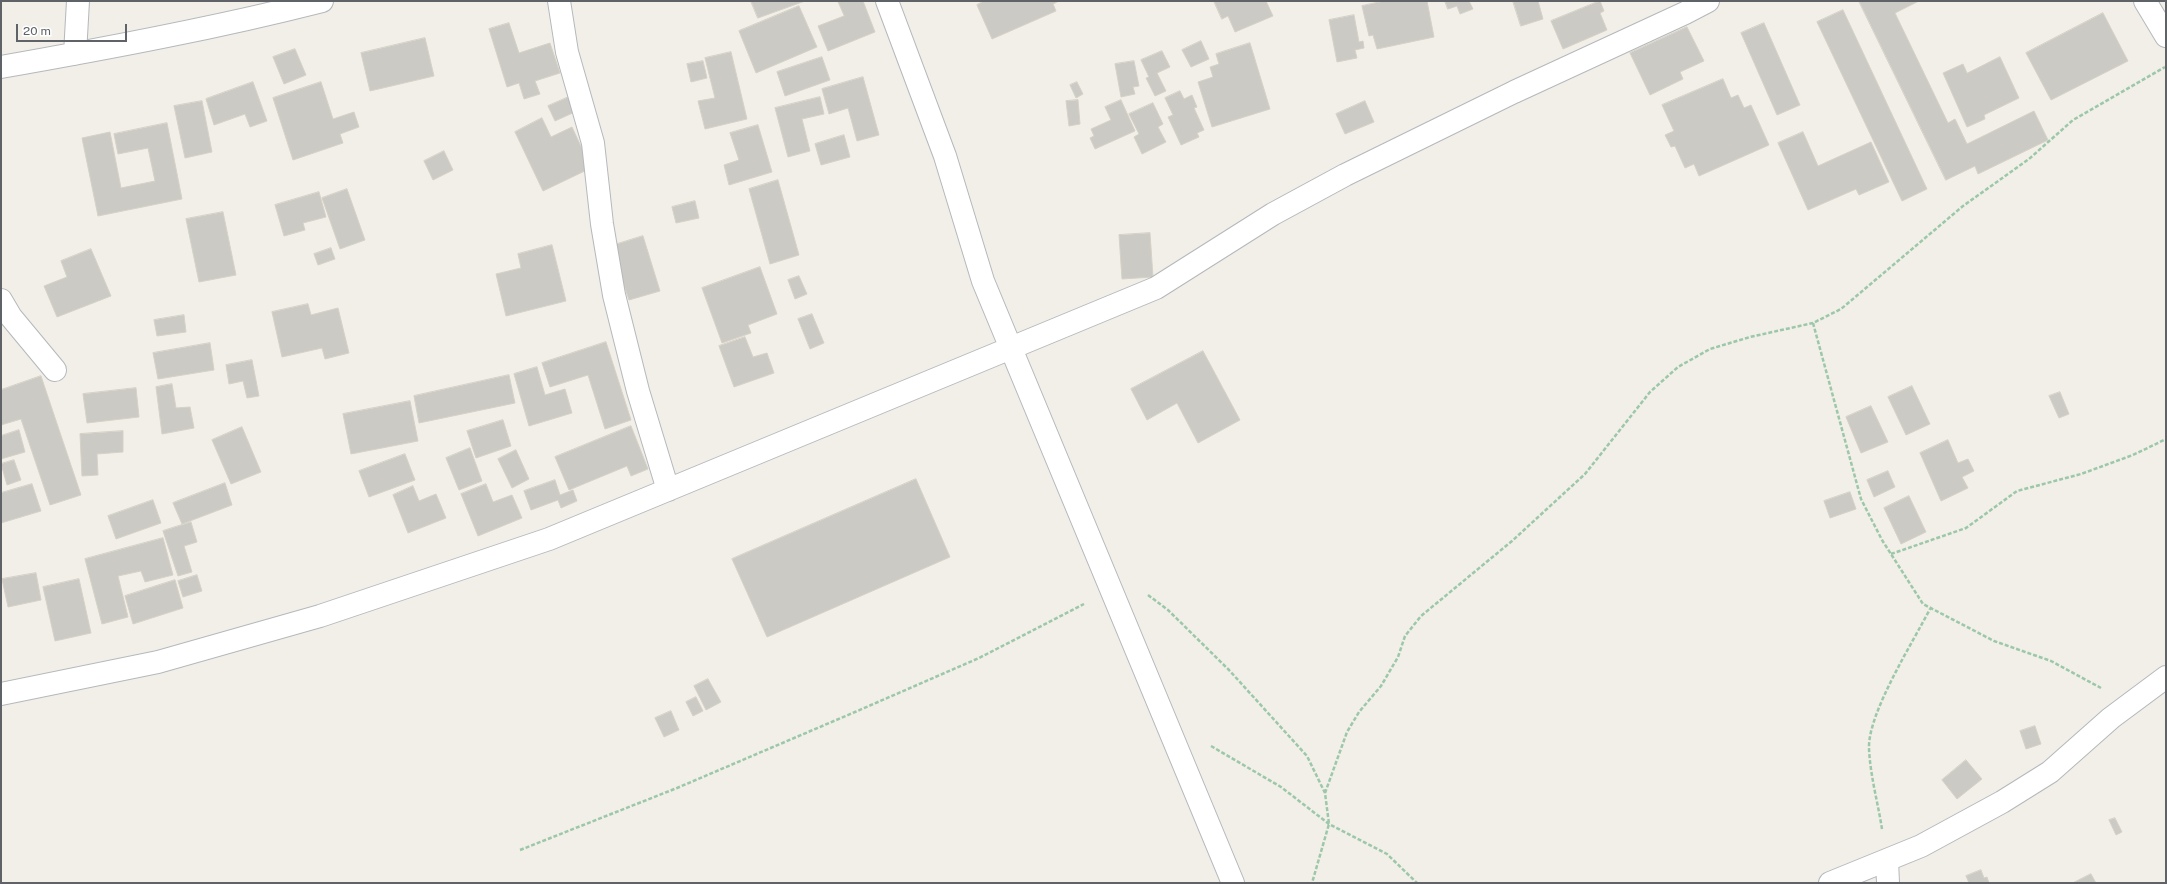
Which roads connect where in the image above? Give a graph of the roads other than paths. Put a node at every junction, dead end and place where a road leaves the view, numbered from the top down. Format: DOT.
graph roads {
  1 [pos="78,1"];
  2 [pos="322,1"];
  3 [pos="559,1"];
  4 [pos="887,1"];
  5 [pos="1708,1"];
  6 [pos="2145,1"];
  7 [pos="1682,7"];
  8 [pos="2166,36"];
  9 [pos="75,54"];
  10 [pos="1,67"];
  11 [pos="1,300"];
  12 [pos="1011,348"];
  13 [pos="55,370"];
  14 [pos="668,490"];
  15 [pos="2166,677"];
  16 [pos="1,694"];
  17 [pos="1887,860"];
  18 [pos="1232,883"];
  19 [pos="1830,883"];
  20 [pos="1888,883"];
  1 -- 9 [label="street"];
  2 -- 9 [label="street"];
  3 -- 14 [label="street"];
  4 -- 12 [label="street"];
  5 -- 7 [label="street"];
  6 -- 8 [label="street"];
  7 -- 12 [label="street"];
  9 -- 10 [label="street"];
  11 -- 13 [label="street"];
  12 -- 14 [label="street"];
  12 -- 18 [label="street"];
  14 -- 16 [label="street"];
  15 -- 17 [label="street"];
  17 -- 19 [label="street"];
  17 -- 20 [label="street"];
}
